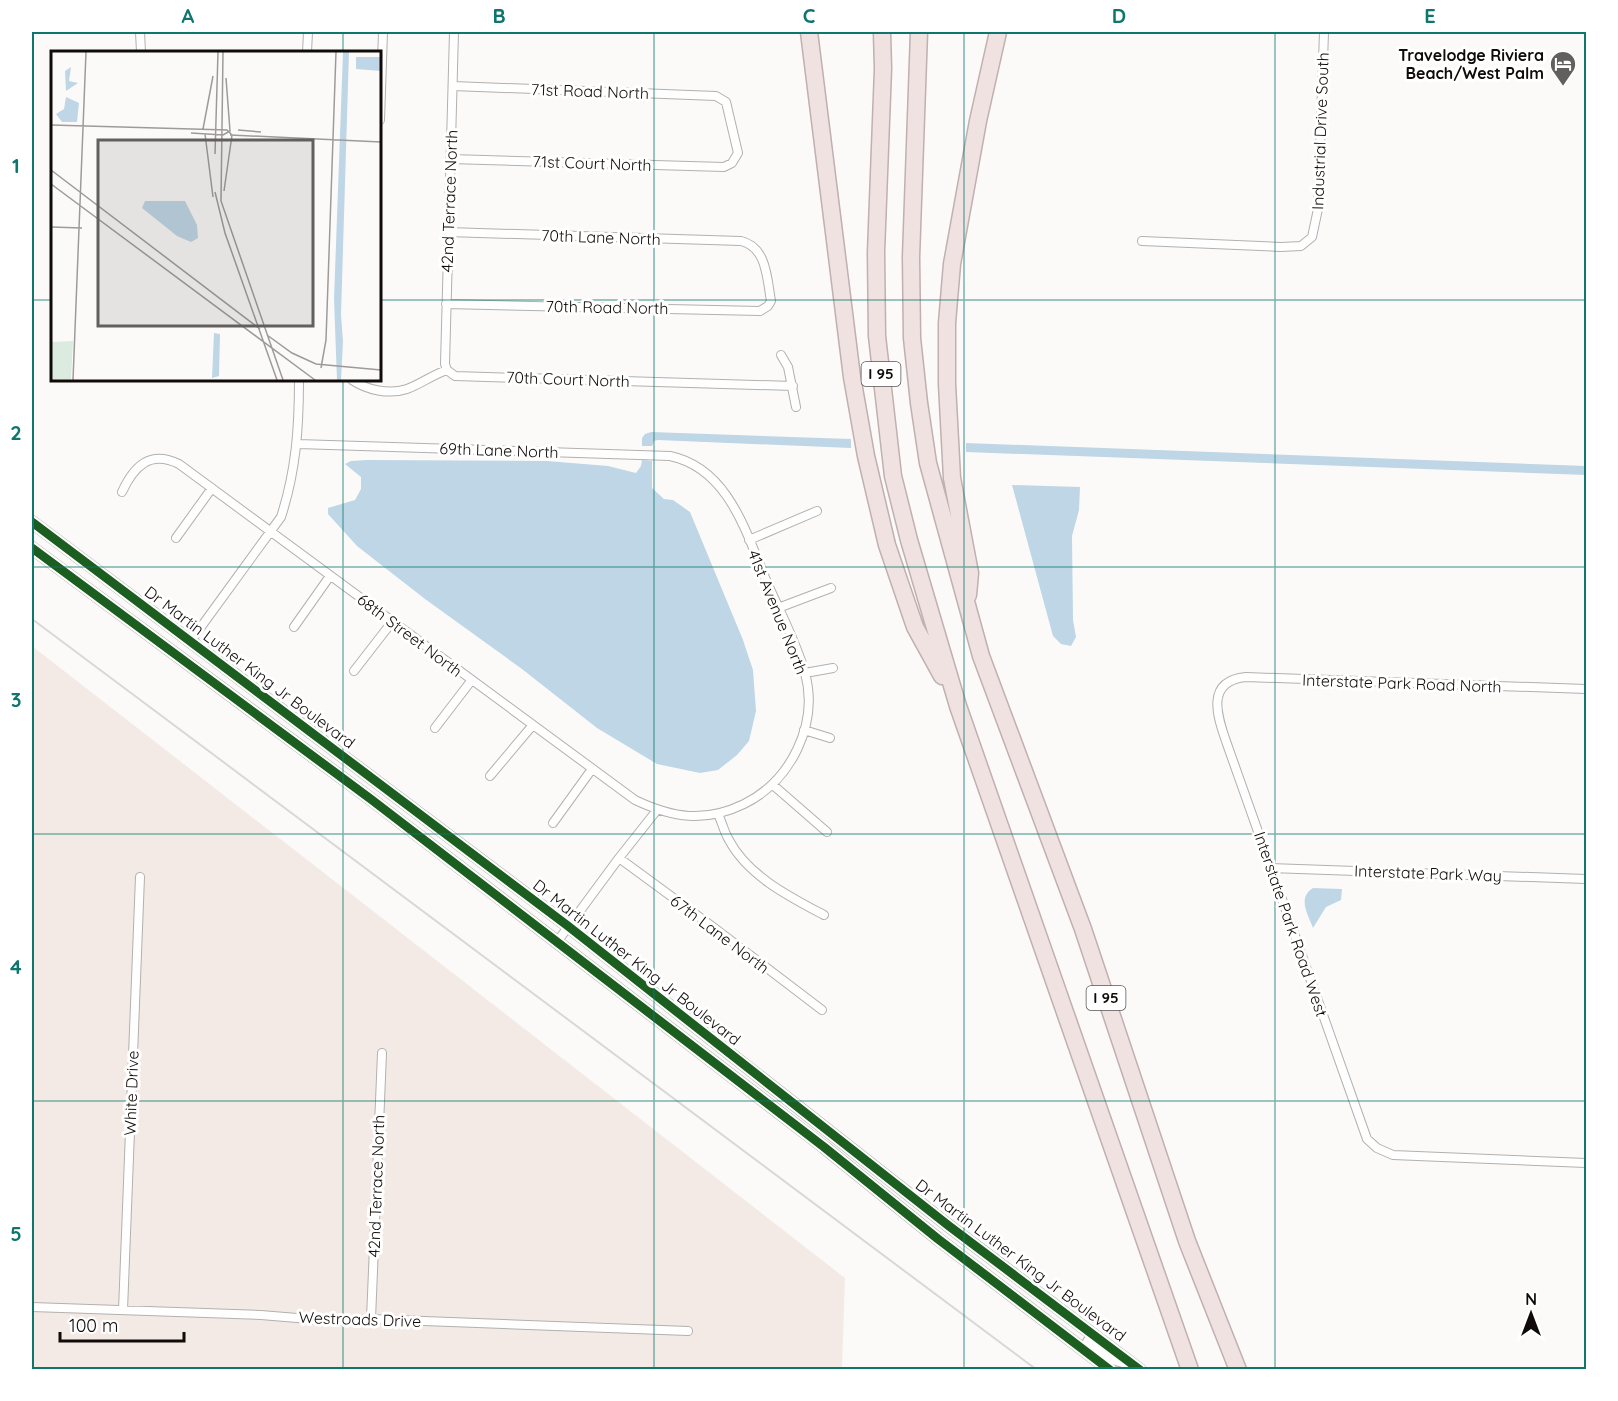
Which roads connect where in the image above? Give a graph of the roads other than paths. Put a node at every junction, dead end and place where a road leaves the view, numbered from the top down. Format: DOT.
graph roads {
  1 [pos="140,32"];
  2 [pos="308,32"];
  3 [pos="383,32"];
  4 [pos="454,32"];
  5 [pos="809,32"];
  6 [pos="882,32"];
  7 [pos="919,32"];
  8 [pos="998,32"];
  9 [pos="1324,32"];
  10 [pos="141,51"];
  11 [pos="307,51"];
  12 [pos="453,87"];
  13 [pos="381,91"];
  14 [pos="450,159"];
  15 [pos="732,163"];
  16 [pos="448,232"];
  17 [pos="1142,241"];
  18 [pos="446,304"];
  19 [pos="768,306"];
  20 [pos="781,356"];
  21 [pos="447,370"];
  22 [pos="299,381"];
  23 [pos="354,381"];
  24 [pos="792,386"];
  25 [pos="796,407"];
  26 [pos="298,444"];
  27 [pos="699,466"];
  28 [pos="212,488"];
  29 [pos="122,492"];
  30 [pos="817,511"];
  31 [pos="32,522"];
  32 [pos="272,532"];
  33 [pos="176,538"];
  34 [pos="750,540"];
  35 [pos="32,548"];
  36 [pos="330,576"];
  37 [pos="831,588"];
  38 [pos="967,605"];
  39 [pos="778,608"];
  40 [pos="392,622"];
  41 [pos="294,627"];
  42 [pos="190,642"];
  43 [pos="833,668"];
  44 [pos="354,671"];
  45 [pos="804,673"];
  46 [pos="471,681"];
  47 [pos="1587,689"];
  48 [pos="1222,690"];
  49 [pos="958,706"];
  50 [pos="532,726"];
  51 [pos="435,728"];
  52 [pos="804,730"];
  53 [pos="831,738"];
  54 [pos="592,769"];
  55 [pos="490,776"];
  56 [pos="773,785"];
  57 [pos="657,810"];
  58 [pos="718,814"];
  59 [pos="553,823"];
  60 [pos="827,832"];
  61 [pos="618,858"];
  62 [pos="1270,868"];
  63 [pos="140,877"];
  64 [pos="1587,879"];
  65 [pos="824,915"];
  66 [pos="568,926"];
  67 [pos="557,942"];
  68 [pos="822,1010"];
  69 [pos="382,1053"];
  70 [pos="1587,1163"];
  71 [pos="1022,1303"];
  72 [pos="32,1307"];
  73 [pos="123,1310"];
  74 [pos="371,1319"];
  75 [pos="688,1331"];
  76 [pos="1135,1366"];
  77 [pos="1110,1370"];
  78 [pos="1190,1370"];
  79 [pos="1238,1370"];
  1 -- 10 [label="street"];
  2 -- 11 [label="street"];
  3 -- 13 [label="street"];
  4 -- 12 [label="street, 42nd Terrace North"];
  5 -- 49 [label="highway"];
  6 -- 49 [label="highway, I 95"];
  7 -- 38 [label="highway, I 95"];
  8 -- 38 [label="highway"];
  9 -- 17 [label="street, Industrial Drive South"];
  12 -- 14 [label="street, 42nd Terrace North"];
  12 -- 15 [label="street, 71st Road North"];
  14 -- 15 [label="street, 71st Court North"];
  14 -- 16 [label="street, 42nd Terrace North"];
  16 -- 18 [label="street, 42nd Terrace North"];
  16 -- 19 [label="street, 70th Lane North"];
  18 -- 19 [label="street, 70th Road North"];
  18 -- 21 [label="street, 42nd Terrace North"];
  20 -- 24 [label="street"];
  21 -- 23 [label="street"];
  21 -- 24 [label="street, 70th Court North"];
  22 -- 26 [label="street"];
  24 -- 25 [label="street"];
  26 -- 27 [label="street, 69th Lane North"];
  26 -- 32 [label="street"];
  27 -- 34 [label="street, 41st Avenue North"];
  28 -- 29 [label="street, 68th Street North"];
  28 -- 32 [label="street, 68th Street North"];
  28 -- 33 [label="street"];
  30 -- 34 [label="street"];
  31 -- 42 [label="main road, Dr Martin Luther King Jr Boulevard"];
  32 -- 36 [label="street, 68th Street North"];
  32 -- 42 [label="street"];
  34 -- 39 [label="street, 41st Avenue North"];
  35 -- 67 [label="main road, Dr Martin Luther King Jr Boulevard"];
  36 -- 40 [label="street, 68th Street North"];
  36 -- 41 [label="street"];
  37 -- 39 [label="street"];
  38 -- 79 [label="highway, I 95"];
  39 -- 45 [label="street, 41st Avenue North"];
  40 -- 44 [label="street"];
  40 -- 46 [label="street, 68th Street North"];
  42 -- 66 [label="main road, Dr Martin Luther King Jr Boulevard"];
  43 -- 45 [label="street"];
  45 -- 52 [label="street, 41st Avenue North"];
  46 -- 50 [label="street, 68th Street North"];
  46 -- 51 [label="street"];
  47 -- 48 [label="street, Interstate Park Road North"];
  48 -- 62 [label="street, Interstate Park Road West"];
  49 -- 78 [label="highway, I 95"];
  50 -- 54 [label="street, 68th Street North"];
  50 -- 55 [label="street"];
  52 -- 53 [label="street"];
  52 -- 56 [label="street, 41st Avenue North"];
  54 -- 57 [label="street, 68th Street North"];
  54 -- 59 [label="street"];
  56 -- 58 [label="street, 41st Avenue North"];
  56 -- 60 [label="street"];
  57 -- 58 [label="street, 41st Avenue North"];
  57 -- 61 [label="street"];
  58 -- 65 [label="street"];
  61 -- 66 [label="street"];
  61 -- 68 [label="street, 67th Lane North"];
  62 -- 64 [label="street, Interstate Park Way"];
  62 -- 70 [label="street, Interstate Park Road West"];
  63 -- 73 [label="street, White Drive"];
  66 -- 67 [label="street"];
  66 -- 76 [label="main road, Dr Martin Luther King Jr Boulevard"];
  67 -- 71 [label="main road, Dr Martin Luther King Jr Boulevard"];
  69 -- 74 [label="street, 42nd Terrace North"];
  71 -- 76 [label="main road"];
  71 -- 77 [label="main road, Dr Martin Luther King Jr Boulevard"];
  72 -- 73 [label="street, Westroads Drive"];
  73 -- 74 [label="street, Westroads Drive"];
  74 -- 75 [label="street, Westroads Drive"];
}
